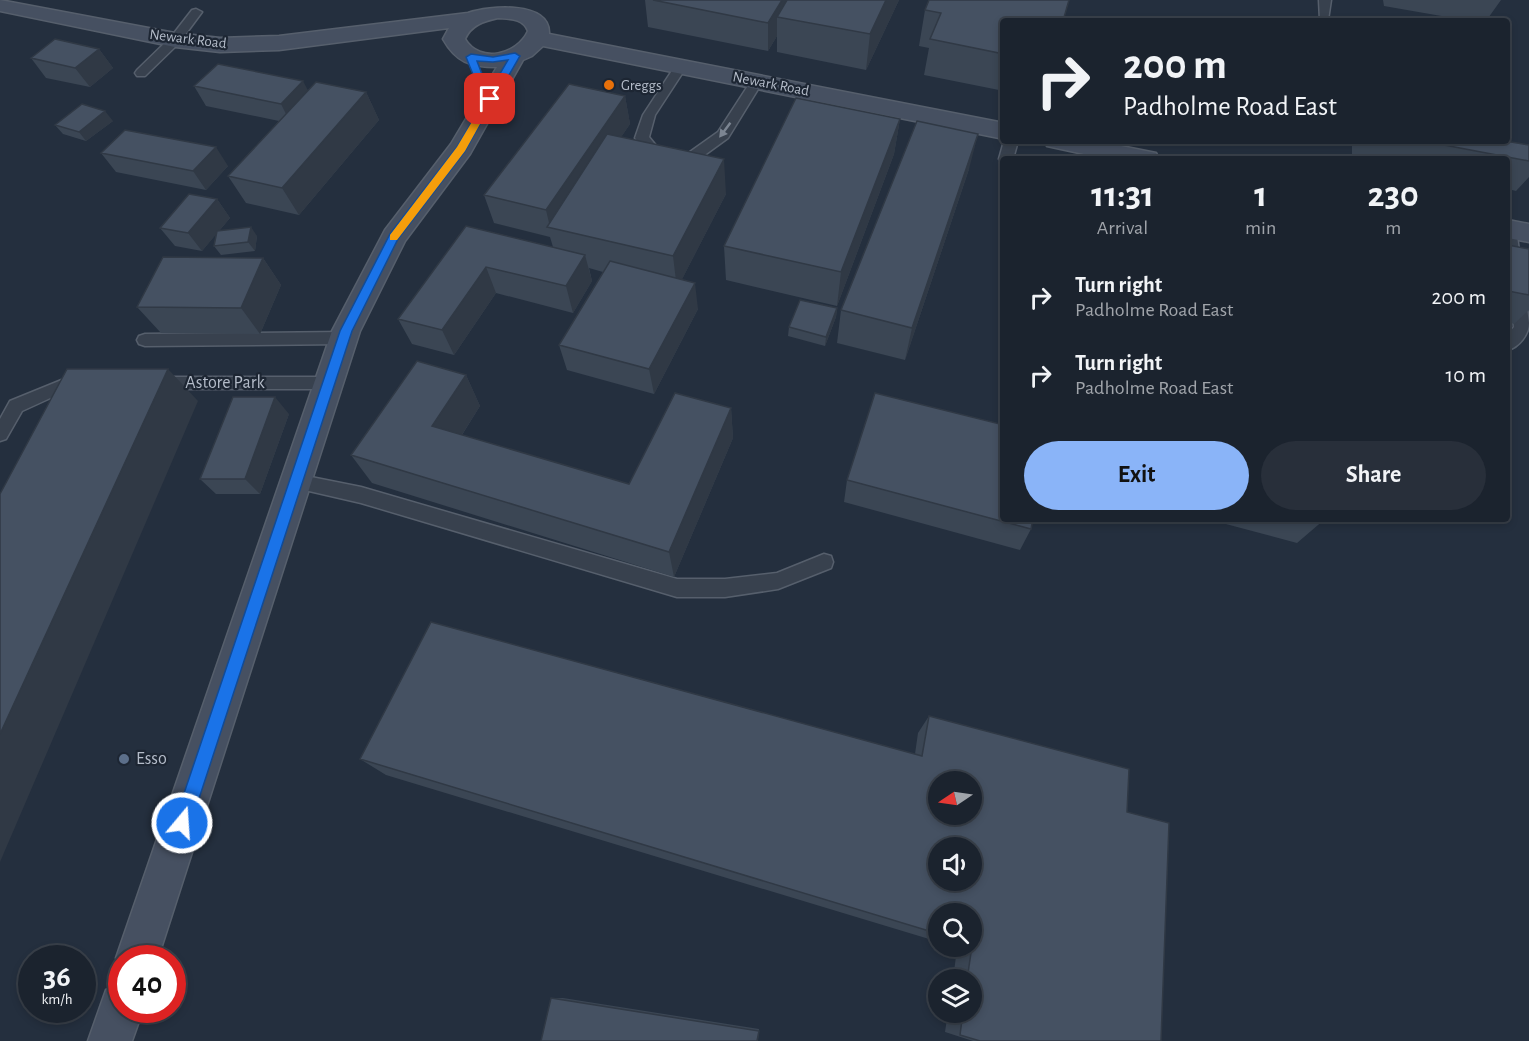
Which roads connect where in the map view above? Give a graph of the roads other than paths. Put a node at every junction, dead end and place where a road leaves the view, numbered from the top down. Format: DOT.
graph roads {
  1 [pos="1325,0"];
  2 [pos="0,5"];
  3 [pos="196,12"];
  4 [pos="536,16"];
  5 [pos="1324,18"];
  6 [pos="472,19"];
  7 [pos="378,32"];
  8 [pos="175,40"];
  9 [pos="464,52"];
  10 [pos="515,56"];
  11 [pos="681,66"];
  12 [pos="141,73"];
  13 [pos="757,81"];
  14 [pos="480,115"];
  15 [pos="1000,129"];
  16 [pos="1071,144"];
  17 [pos="1132,156"];
  18 [pos="1515,230"];
  19 [pos="344,338"];
  20 [pos="145,340"];
  21 [pos="1510,342"];
  22 [pos="93,383"];
  23 [pos="140,383"];
  24 [pos="327,383"];
  25 [pos="0,434"];
  26 [pos="296,480"];
  27 [pos="824,562"];
  28 [pos="141,945"];
  29 [pos="116,1023"];
  30 [pos="110,1041"];
  1 -- 5 [label="lane"];
  2 -- 8 [label="street, Newark Road"];
  3 -- 8 [label="lane"];
  4 -- 6 [label="street, Newark Road"];
  4 -- 10 [label="street"];
  4 -- 11 [label="street, Newark Road"];
  6 -- 7 [label="street, Newark Road"];
  6 -- 9 [label="street"];
  7 -- 8 [label="street, Newark Road"];
  7 -- 9 [label="street, Newark Road"];
  8 -- 12 [label="lane"];
  9 -- 10 [label="street, Newark Road"];
  9 -- 14 [label="street"];
  10 -- 14 [label="street"];
  11 -- 13 [label="street, Newark Road"];
  13 -- 11 [label="lane, one-way"];
  13 -- 15 [label="street, Newark Road"];
  14 -- 19 [label="street"];
  16 -- 17 [label="street"];
  18 -- 21 [label="lane"];
  19 -- 20 [label="lane"];
  19 -- 24 [label="street"];
  22 -- 25 [label="lane"];
  23 -- 24 [label="lane, Astore Park"];
  24 -- 26 [label="street"];
  26 -- 27 [label="lane"];
  26 -- 28 [label="street"];
  29 -- 30 [label="street"];
}
